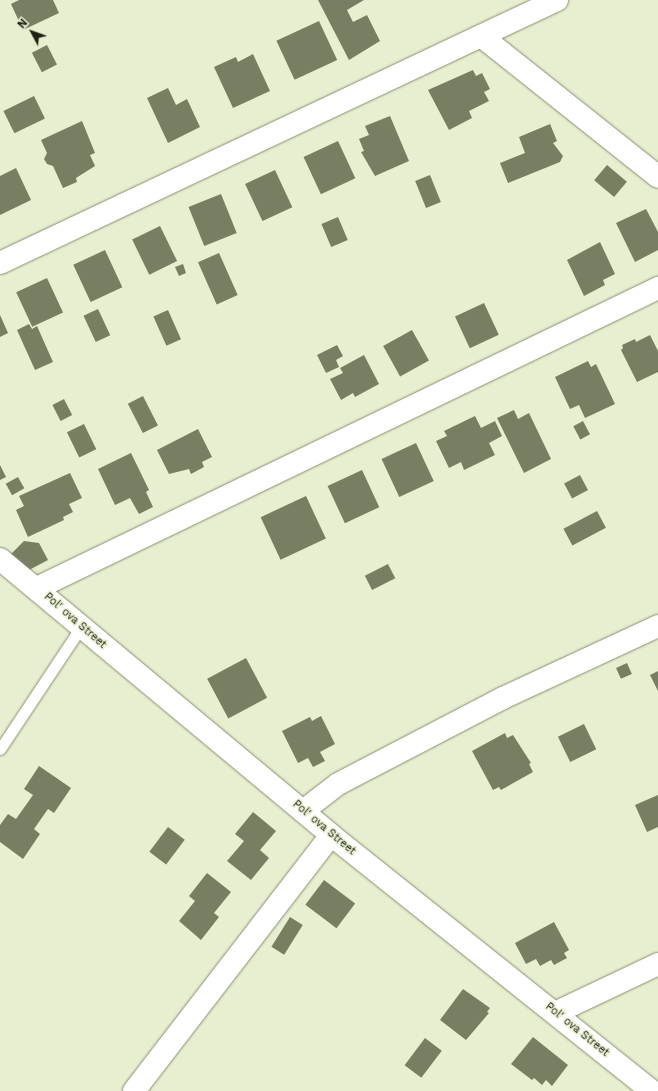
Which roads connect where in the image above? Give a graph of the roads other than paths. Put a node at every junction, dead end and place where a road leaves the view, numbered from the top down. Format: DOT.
graph roads {
  1 [pos="557,0"];
  2 [pos="481,36"];
  3 [pos="658,177"];
  4 [pos="0,263"];
  5 [pos="658,288"];
  6 [pos="0,559"];
  7 [pos="37,588"];
  8 [pos="658,626"];
  9 [pos="81,627"];
  10 [pos="0,749"];
  11 [pos="303,811"];
  12 [pos="331,835"];
  13 [pos="658,964"];
  14 [pos="556,1013"];
  15 [pos="134,1091"];
  16 [pos="652,1091"];
  1 -- 2 [label="street"];
  2 -- 3 [label="street"];
  2 -- 4 [label="street"];
  5 -- 7 [label="street"];
  6 -- 7 [label="street, Polʹova Street"];
  7 -- 9 [label="street, Polʹova Street"];
  8 -- 11 [label="street"];
  9 -- 10 [label="lane"];
  9 -- 11 [label="street, Polʹova Street"];
  11 -- 12 [label="street, Polʹova Street"];
  12 -- 14 [label="street, Polʹova Street"];
  12 -- 15 [label="street"];
  13 -- 14 [label="street"];
  14 -- 16 [label="street, Polʹova Street"];
}
